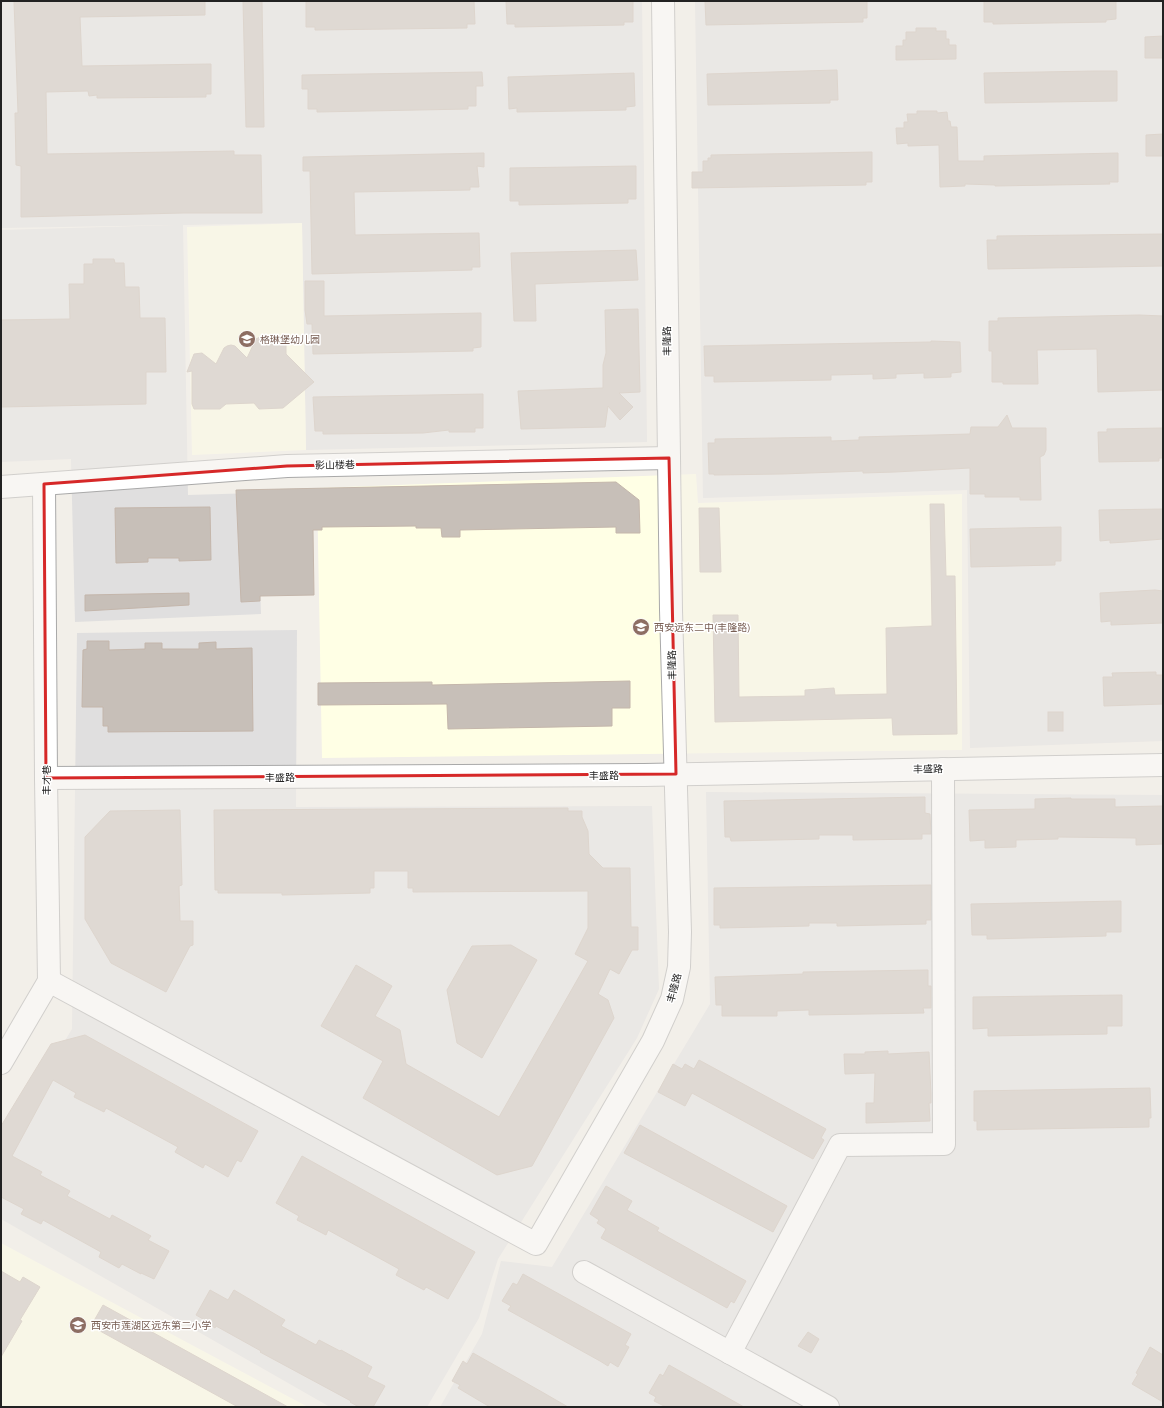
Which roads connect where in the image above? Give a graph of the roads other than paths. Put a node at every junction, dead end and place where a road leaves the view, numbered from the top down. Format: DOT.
graph roads {
  1 [pos="663,1"];
  2 [pos="669,458"];
  3 [pos="44,484"];
  4 [pos="1,487"];
  5 [pos="1163,765"];
  6 [pos="943,769"];
  7 [pos="676,774"];
  8 [pos="46,778"];
  9 [pos="49,981"];
  10 [pos="1,1063"];
  11 [pos="584,1272"];
  12 [pos="730,1353"];
  13 [pos="828,1407"];
  1 -- 2 [label="street, 丰隆路"];
  2 -- 3 [label="street, 影山楼巷"];
  2 -- 7 [label="street, 丰隆路"];
  3 -- 4 [label="street, 影山楼巷"];
  3 -- 8 [label="street, 丰才巷"];
  5 -- 6 [label="street, 丰盛路"];
  6 -- 7 [label="street, 丰盛路"];
  6 -- 12 [label="street"];
  7 -- 8 [label="street, 丰盛路"];
  7 -- 9 [label="street, 丰隆路"];
  8 -- 9 [label="street, 丰才巷"];
  9 -- 10 [label="street"];
  11 -- 12 [label="street"];
  12 -- 13 [label="street"];
}
